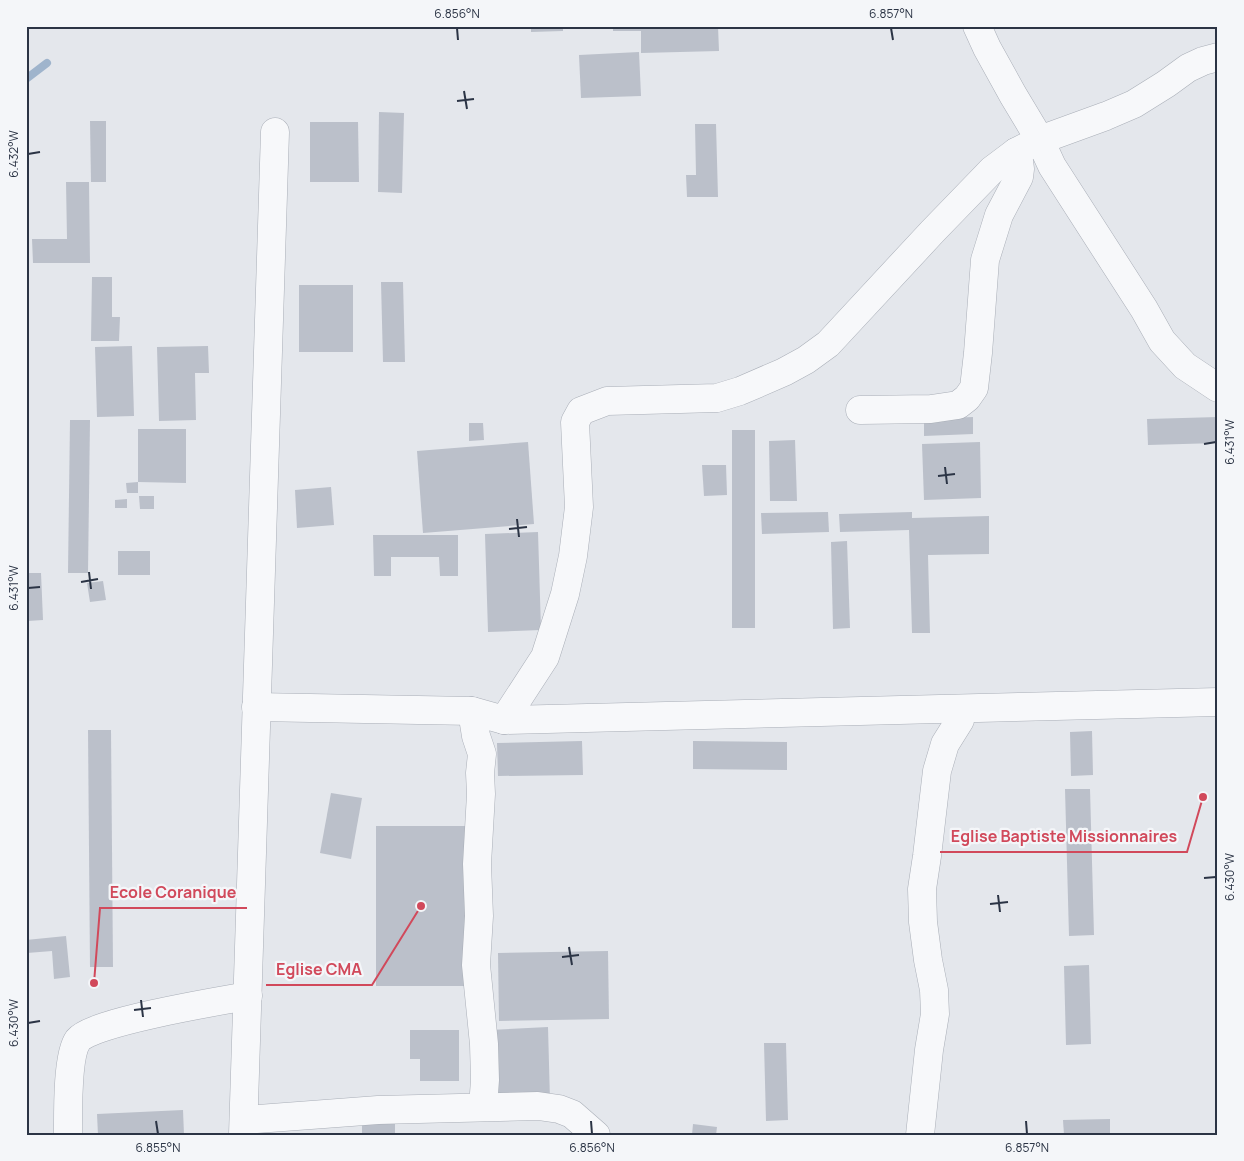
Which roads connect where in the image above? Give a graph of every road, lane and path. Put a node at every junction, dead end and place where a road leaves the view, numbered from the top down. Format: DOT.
graph roads {
  1 [pos="977,26"];
  2 [pos="1218,57"];
  3 [pos="275,132"];
  4 [pos="1028,146"];
  5 [pos="1218,388"];
  6 [pos="860,410"];
  7 [pos="1218,702"];
  8 [pos="256,707"];
  9 [pos="956,709"];
  10 [pos="472,711"];
  11 [pos="504,720"];
  12 [pos="248,996"];
  13 [pos="482,1107"];
  14 [pos="244,1127"];
  15 [pos="68,1135"];
  16 [pos="596,1135"];
  17 [pos="920,1135"];
  1 -- 4 [label="street"];
  2 -- 4 [label="street"];
  3 -- 8 [label="street"];
  4 -- 5 [label="street"];
  4 -- 6 [label="street"];
  4 -- 11 [label="street"];
  7 -- 9 [label="street"];
  8 -- 10 [label="street"];
  8 -- 12 [label="street"];
  9 -- 11 [label="street"];
  9 -- 17 [label="street"];
  10 -- 11 [label="street"];
  10 -- 13 [label="street"];
  12 -- 14 [label="street"];
  12 -- 15 [label="street"];
  13 -- 14 [label="street"];
  13 -- 16 [label="street"];
}
